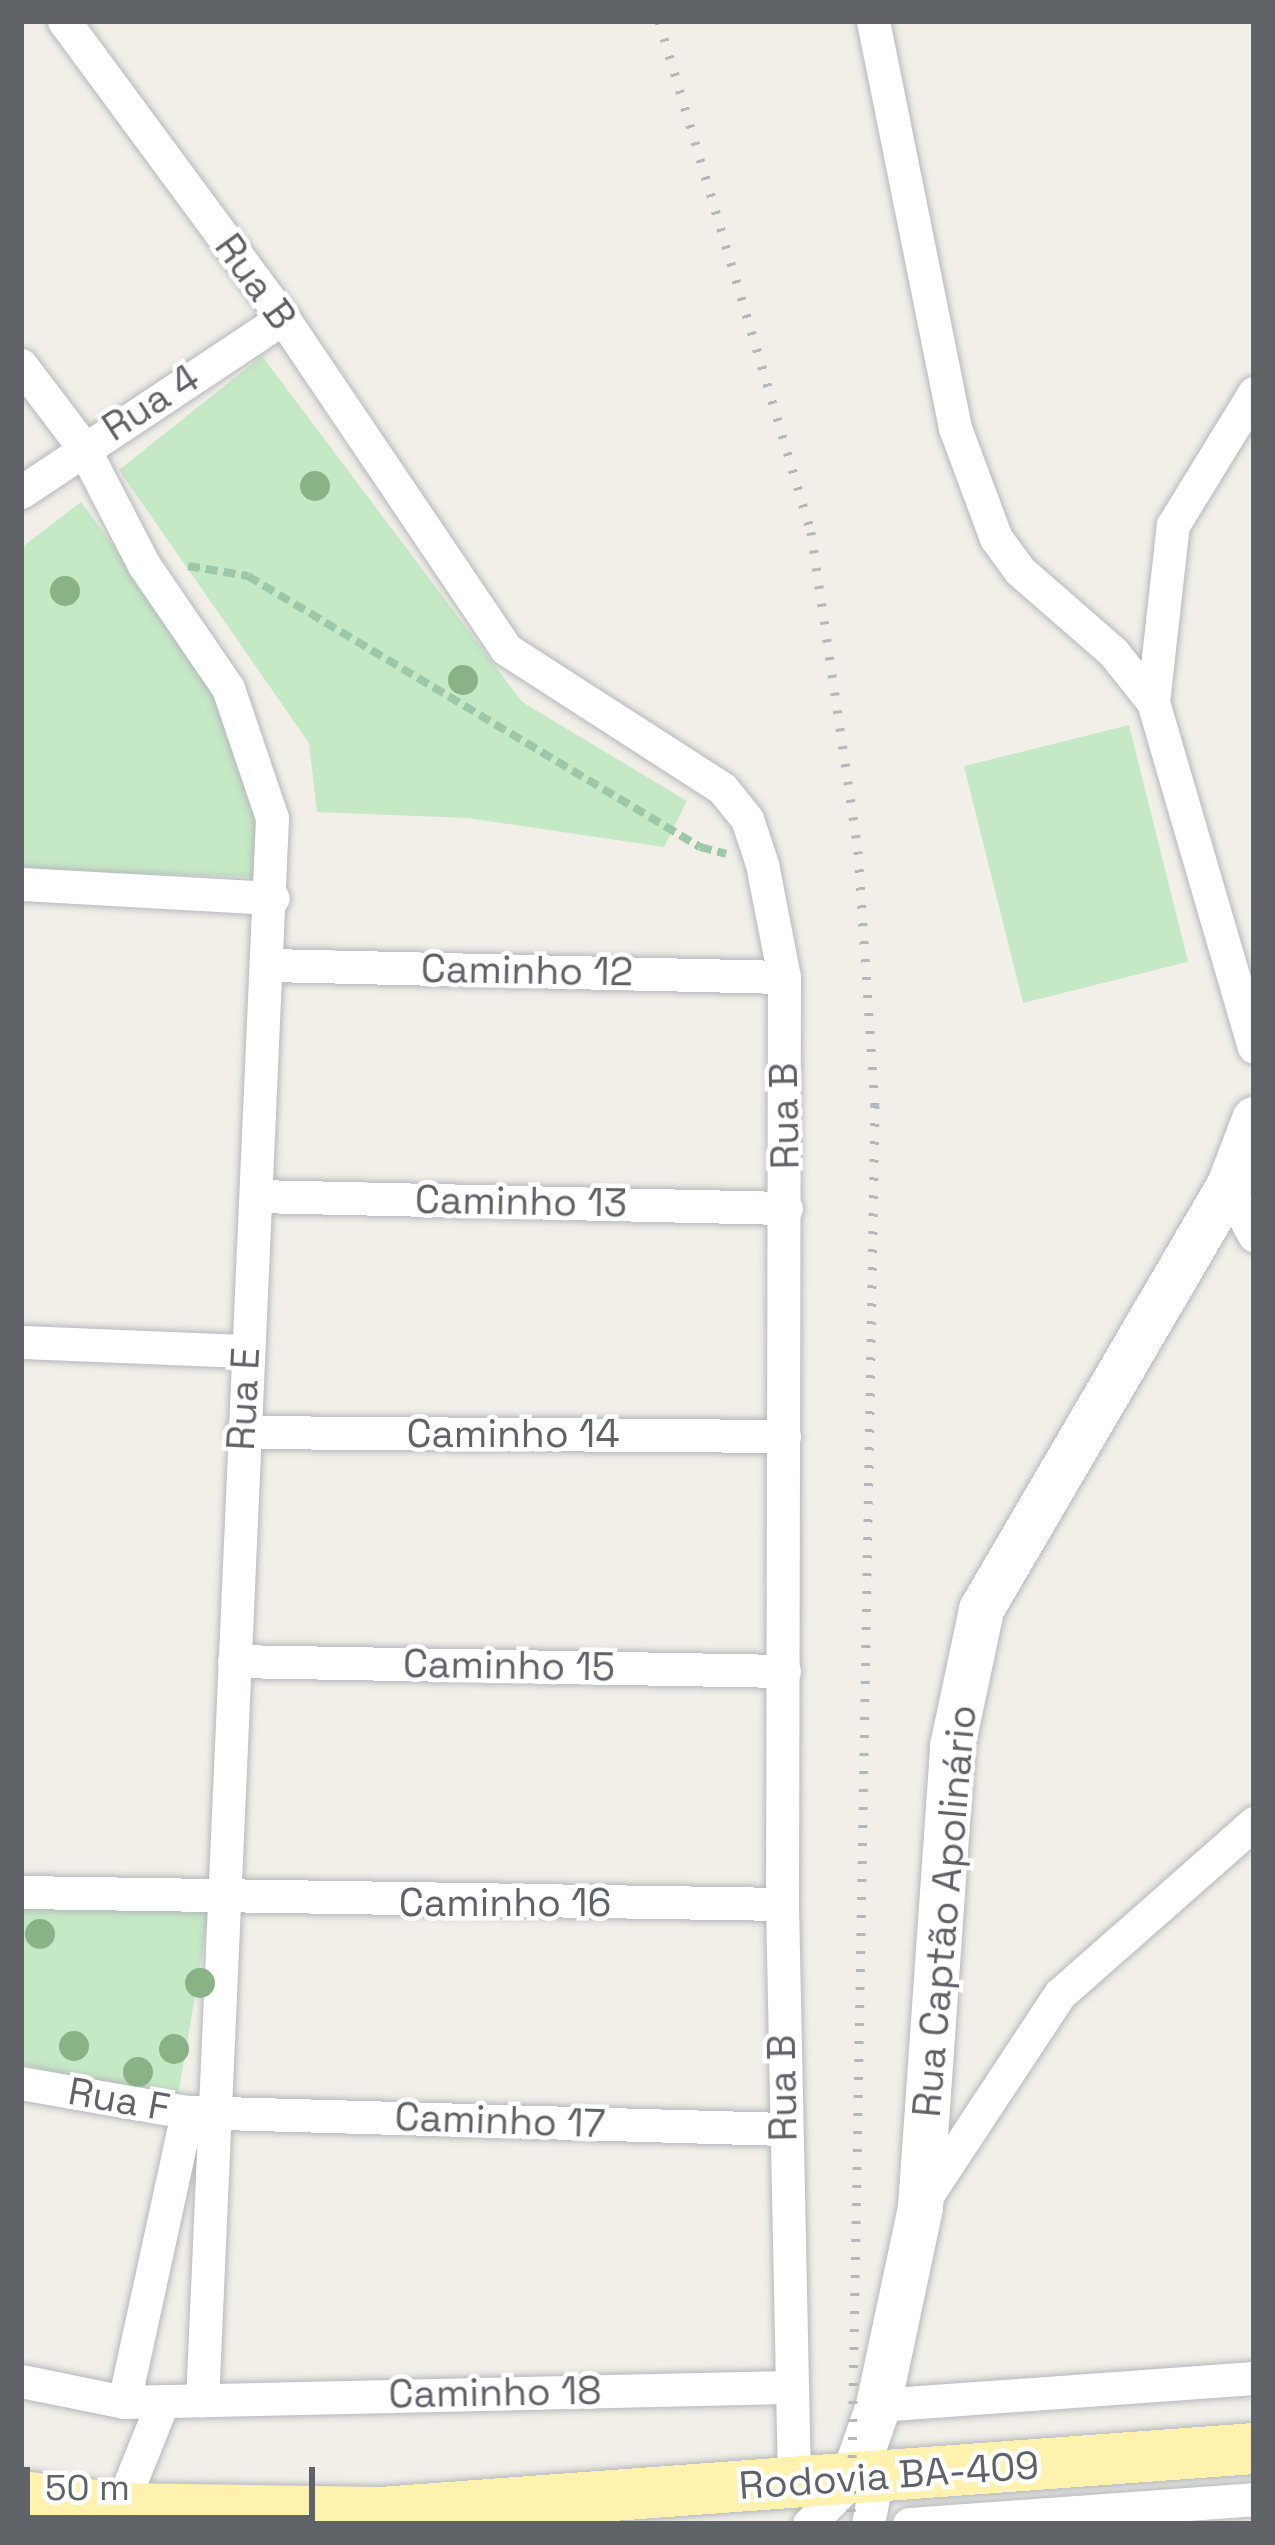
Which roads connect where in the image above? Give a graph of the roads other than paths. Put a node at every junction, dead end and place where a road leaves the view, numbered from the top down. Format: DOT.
graph roads {
  1 [pos="64,21"];
  2 [pos="873,21"];
  3 [pos="283,318"];
  4 [pos="21,364"];
  5 [pos="1254,393"];
  6 [pos="83,447"];
  7 [pos="21,492"];
  8 [pos="1153,702"];
  9 [pos="21,884"];
  10 [pos="273,898"];
  11 [pos="270,965"];
  12 [pos="784,977"];
  13 [pos="1254,1047"];
  14 [pos="1254,1119"];
  15 [pos="1228,1187"];
  16 [pos="256,1196"];
  17 [pos="786,1208"];
  18 [pos="1254,1235"];
  19 [pos="21,1342"];
  20 [pos="246,1351"];
  21 [pos="242,1432"];
  22 [pos="784,1436"];
  23 [pos="234,1660"];
  24 [pos="784,1671"];
  25 [pos="1254,1823"];
  26 [pos="21,1892"];
  27 [pos="230,1901"];
  28 [pos="782,1904"];
  29 [pos="21,2083"];
  30 [pos="202,2113"];
  31 [pos="784,2129"];
  32 [pos="920,2207"];
  33 [pos="1254,2378"];
  34 [pos="21,2381"];
  35 [pos="788,2387"];
  36 [pos="202,2400"];
  37 [pos="163,2401"];
  38 [pos="124,2402"];
  39 [pos="878,2405"];
  40 [pos="1254,2448"];
  41 [pos="865,2494"];
  42 [pos="21,2496"];
  43 [pos="1254,2498"];
  44 [pos="802,2504"];
  45 [pos="120,2508"];
  46 [pos="290,2518"];
  47 [pos="909,2524"];
  1 -- 3 [label="street, Rua B"];
  2 -- 8 [label="street"];
  3 -- 6 [label="street, Rua 4"];
  3 -- 12 [label="street, Rua B"];
  4 -- 6 [label="street, Rua E"];
  5 -- 8 [label="street"];
  6 -- 7 [label="street, Rua 4"];
  6 -- 10 [label="street, Rua E"];
  8 -- 13 [label="street"];
  9 -- 10 [label="street"];
  10 -- 11 [label="street, Rua E"];
  11 -- 12 [label="street, Caminho 12"];
  11 -- 16 [label="street, Rua E"];
  12 -- 17 [label="street, Rua B"];
  14 -- 15 [label="street, Rua Captão Apolinário"];
  15 -- 18 [label="street"];
  15 -- 32 [label="street, Rua Captão Apolinário"];
  16 -- 17 [label="street, Caminho 13"];
  16 -- 20 [label="street, Rua E"];
  17 -- 22 [label="street, Rua B"];
  19 -- 20 [label="street"];
  20 -- 21 [label="street, Rua E"];
  21 -- 22 [label="street, Caminho 14"];
  21 -- 23 [label="street, Rua E"];
  22 -- 24 [label="street, Rua B"];
  23 -- 24 [label="street, Caminho 15"];
  23 -- 27 [label="street, Rua E"];
  24 -- 28 [label="street, Rua B"];
  25 -- 32 [label="street"];
  26 -- 27 [label="street, Caminho 16"];
  27 -- 28 [label="street, Caminho 16"];
  27 -- 30 [label="street, Rua E"];
  28 -- 31 [label="street, Rua B"];
  29 -- 30 [label="street, Rua F"];
  30 -- 31 [label="street, Caminho 17"];
  30 -- 36 [label="street, Rua E"];
  30 -- 38 [label="street"];
  31 -- 35 [label="street, Rua B"];
  32 -- 39 [label="street, Rua Captão Apolinário"];
  33 -- 39 [label="street"];
  34 -- 38 [label="street, Caminho 18"];
  35 -- 36 [label="street, Caminho 18"];
  35 -- 44 [label="street, Rua B"];
  36 -- 37 [label="street, Caminho 18"];
  37 -- 38 [label="street, Caminho 18"];
  37 -- 45 [label="street"];
  39 -- 41 [label="street, Rua Captão Apolinário"];
  40 -- 41 [label="main road, Rodovia BA-409"];
  41 -- 44 [label="main road, Rodovia BA-409"];
  42 -- 45 [label="main road, Rodovia BA-409"];
  43 -- 47 [label="street"];
  44 -- 46 [label="main road, Rodovia BA-409"];
  45 -- 46 [label="main road, Rodovia BA-409"];
}
